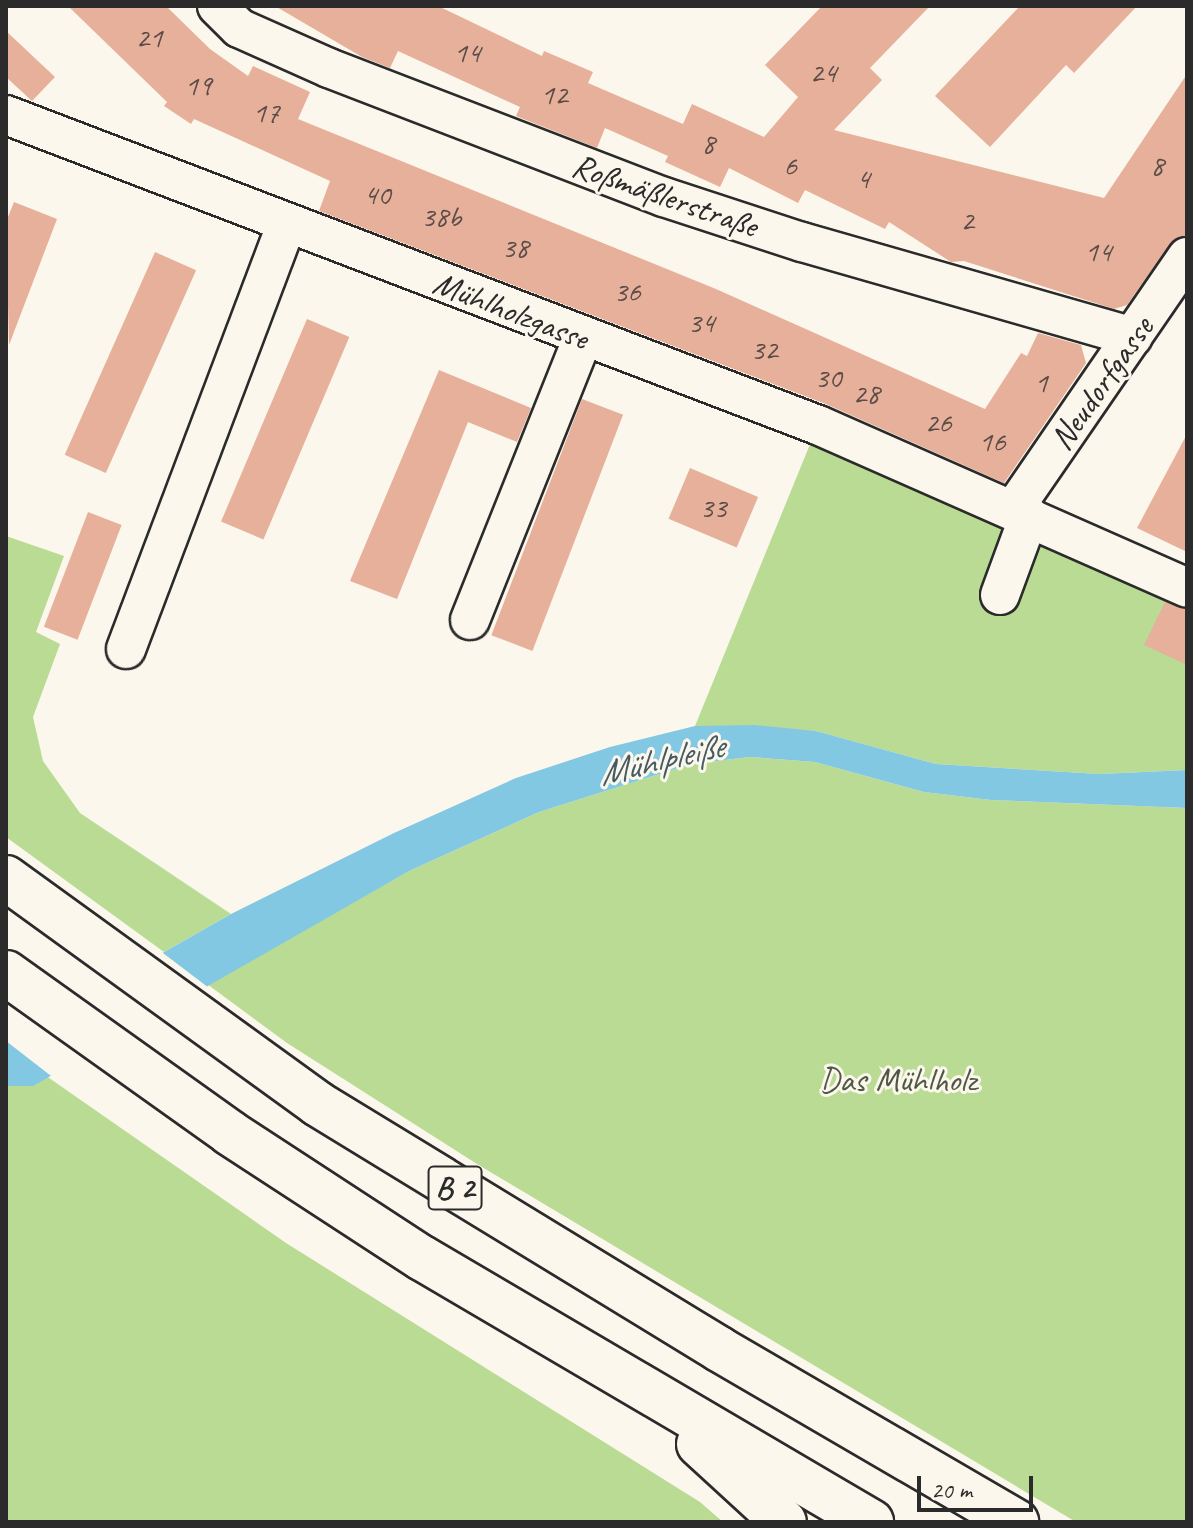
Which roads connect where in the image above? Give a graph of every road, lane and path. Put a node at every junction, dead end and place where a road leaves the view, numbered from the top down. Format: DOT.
graph roads {
  1 [pos="217,6"];
  2 [pos="10,128"];
  3 [pos="287,224"];
  4 [pos="1187,257"];
  5 [pos="583,337"];
  6 [pos="1133,337"];
  7 [pos="1021,513"];
  8 [pos="1187,588"];
  9 [pos="1000,595"];
  10 [pos="470,620"];
  11 [pos="126,649"];
  12 [pos="6,878"];
  13 [pos="18,982"];
  14 [pos="641,1392"];
  15 [pos="784,1522"];
  16 [pos="871,1522"];
  17 [pos="1016,1522"];
  1 -- 6 [label="street, Roßmäßlerstraße"];
  2 -- 3 [label="street, Mühlholzgasse"];
  3 -- 5 [label="street, Mühlholzgasse"];
  3 -- 11 [label="street"];
  4 -- 6 [label="street, Neudorfgasse"];
  5 -- 7 [label="street, Mühlholzgasse"];
  5 -- 10 [label="street"];
  6 -- 7 [label="street, Neudorfgasse"];
  7 -- 8 [label="street, Mühlholzgasse"];
  7 -- 9 [label="street, Neudorfgasse"];
  12 -- 17 [label="highway, B 2"];
  13 -- 14 [label="highway, B 2"];
  14 -- 15 [label="highway"];
  14 -- 16 [label="highway, B 2"];
}
